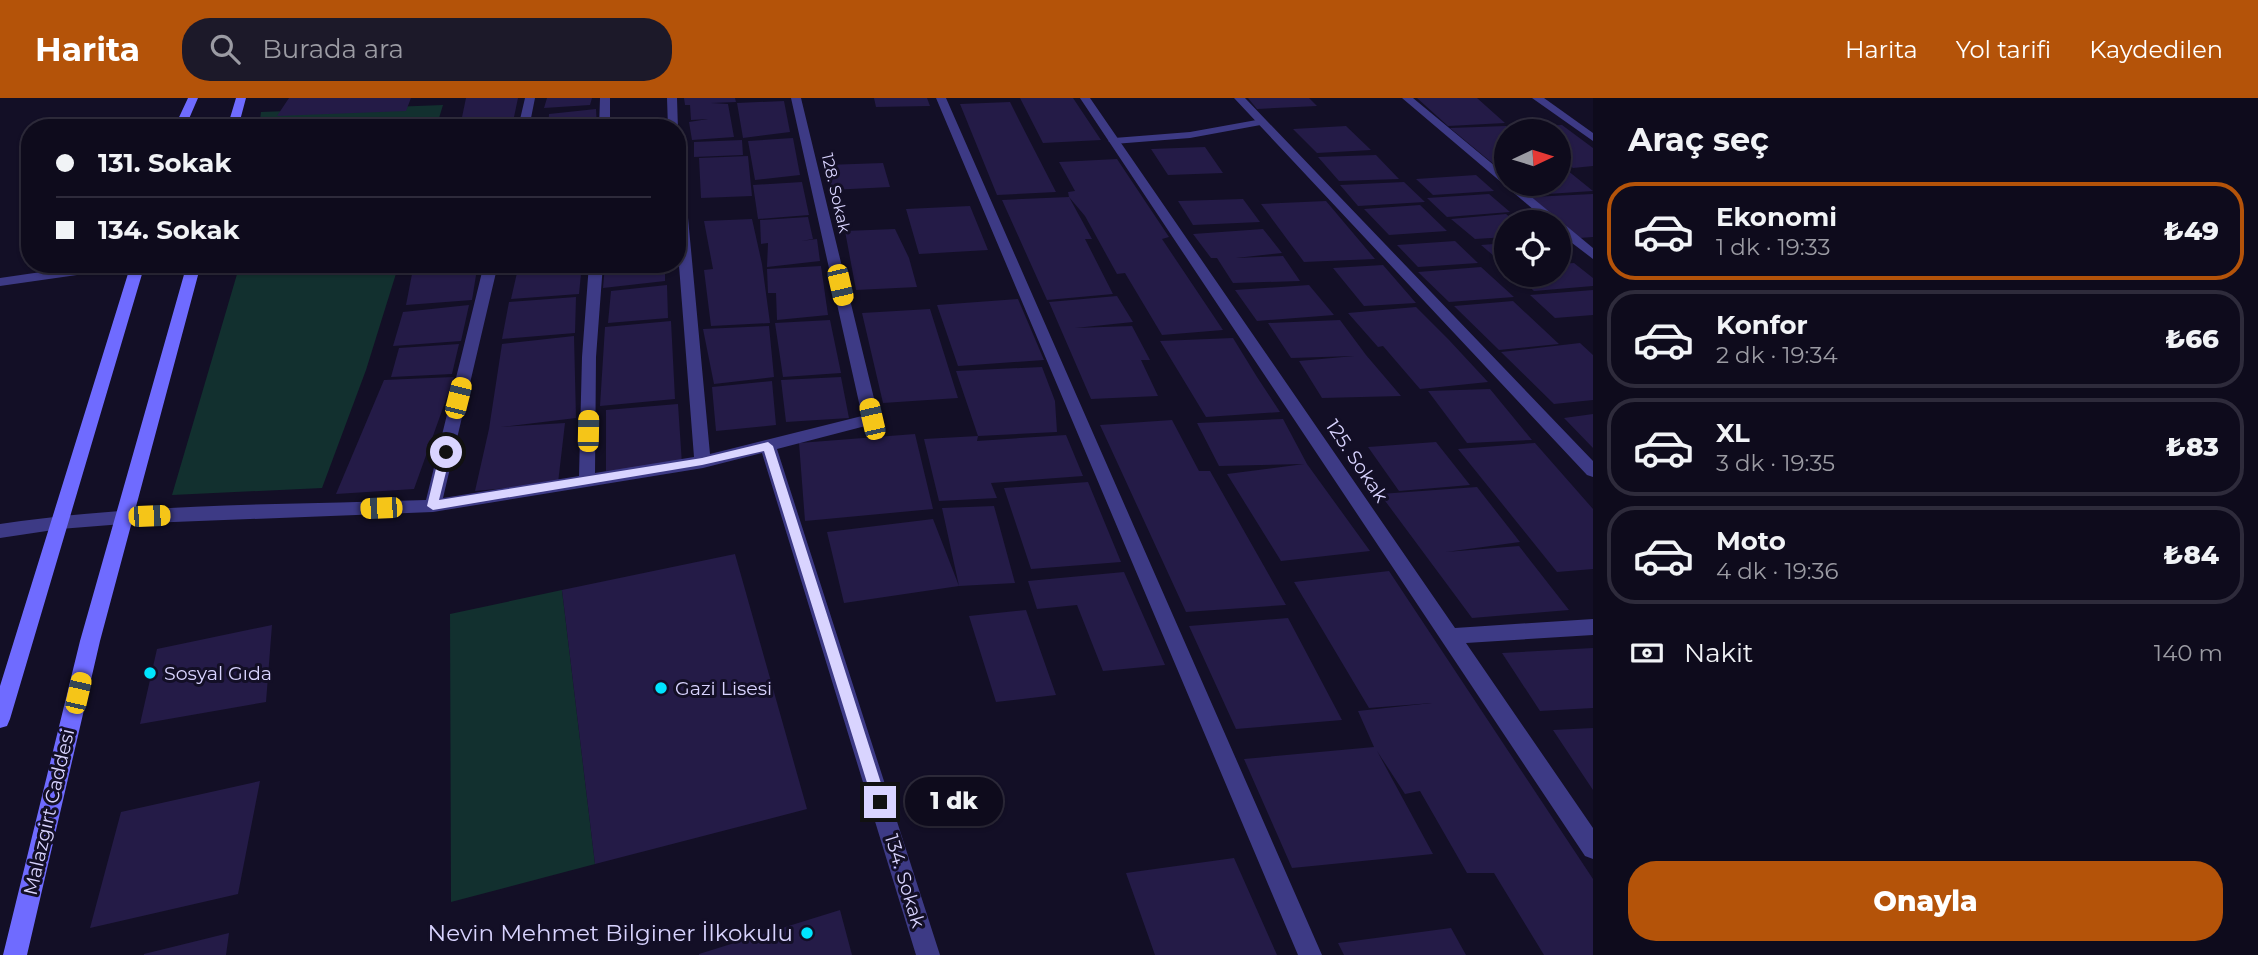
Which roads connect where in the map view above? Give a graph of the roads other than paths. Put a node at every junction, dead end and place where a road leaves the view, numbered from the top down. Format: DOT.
graph roads {
  1 [pos="193,98"];
  2 [pos="241,98"];
  3 [pos="530,98"];
  4 [pos="605,98"];
  5 [pos="672,98"];
  6 [pos="796,98"];
  7 [pos="941,98"];
  8 [pos="1085,98"];
  9 [pos="1239,98"];
  10 [pos="1407,98"];
  11 [pos="1537,98"];
  12 [pos="183,119"];
  13 [pos="235,119"];
  14 [pos="525,119"];
  15 [pos="604,119"];
  16 [pos="673,119"];
  17 [pos="1262,122"];
  18 [pos="1593,138"];
  19 [pos="1114,141"];
  20 [pos="1494,171"];
  21 [pos="1524,196"];
  22 [pos="1541,210"];
  23 [pos="1571,236"];
  24 [pos="1593,255"];
  25 [pos="686,271"];
  26 [pos="63,273"];
  27 [pos="135,273"];
  28 [pos="191,273"];
  29 [pos="489,273"];
  30 [pos="595,273"];
  31 [pos="0,282"];
  32 [pos="768,446"];
  33 [pos="702,462"];
  34 [pos="1593,471"];
  35 [pos="587,481"];
  36 [pos="433,506"];
  37 [pos="123,517"];
  38 [pos="60,522"];
  39 [pos="0,531"];
  40 [pos="1593,627"];
  41 [pos="1450,636"];
  42 [pos="0,719"];
  43 [pos="1593,848"];
  44 [pos="15,955"];
  45 [pos="928,955"];
  46 [pos="1310,955"];
  1 -- 12 [label="main road"];
  2 -- 13 [label="main road"];
  3 -- 14 [label="street"];
  4 -- 15 [label="street"];
  5 -- 16 [label="street"];
  6 -- 32 [label="street, 128. Sokak"];
  7 -- 46 [label="street"];
  8 -- 19 [label="street, 125. Sokak"];
  9 -- 17 [label="street"];
  10 -- 20 [label="street"];
  11 -- 18 [label="street"];
  17 -- 19 [label="street"];
  17 -- 34 [label="street"];
  19 -- 41 [label="street, 125. Sokak"];
  21 -- 22 [label="street"];
  23 -- 24 [label="street"];
  25 -- 33 [label="street"];
  26 -- 31 [label="street"];
  27 -- 38 [label="main road"];
  28 -- 37 [label="main road, Malazgirt Caddesi"];
  29 -- 36 [label="street"];
  30 -- 35 [label="street"];
  32 -- 33 [label="street"];
  32 -- 45 [label="street, 134. Sokak"];
  33 -- 35 [label="street"];
  35 -- 36 [label="street"];
  36 -- 37 [label="street"];
  37 -- 38 [label="street"];
  37 -- 44 [label="main road, Malazgirt Caddesi"];
  38 -- 39 [label="street"];
  38 -- 42 [label="main road"];
  40 -- 41 [label="street"];
  41 -- 43 [label="street, 125. Sokak"];
}
